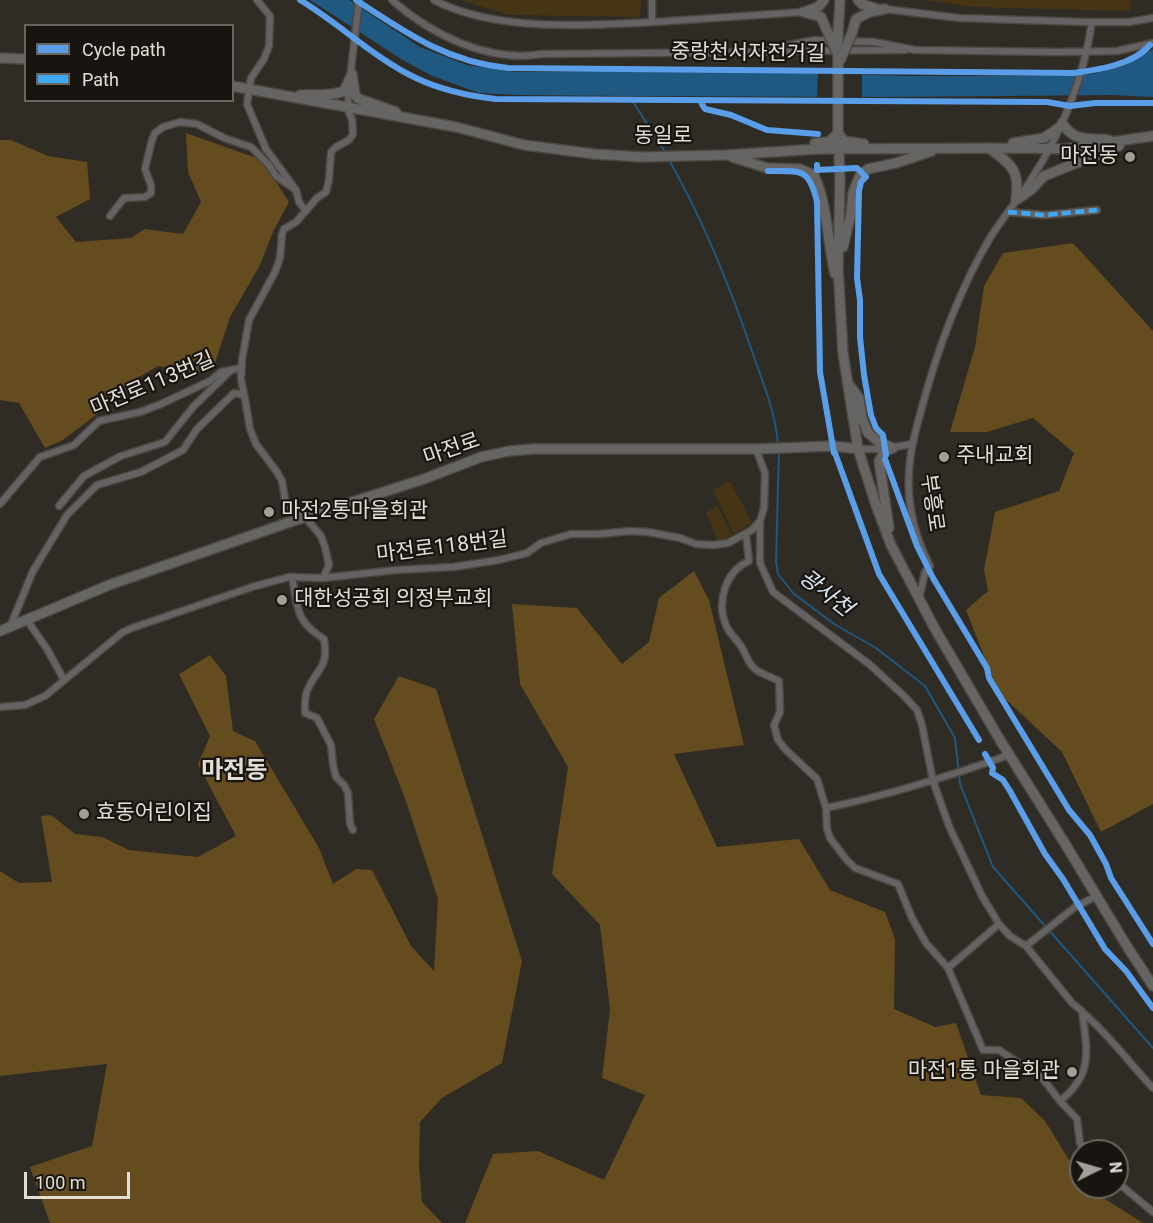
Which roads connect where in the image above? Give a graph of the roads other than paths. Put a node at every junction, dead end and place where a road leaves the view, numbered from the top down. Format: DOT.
graph roads {
  1 [pos="257,0"];
  2 [pos="359,0"];
  3 [pos="392,0"];
  4 [pos="434,0"];
  5 [pos="652,0"];
  6 [pos="824,0"];
  7 [pos="840,0"];
  8 [pos="858,0"];
  9 [pos="450,4"];
  10 [pos="885,9"];
  11 [pos="803,12"];
  12 [pos="1153,18"];
  13 [pos="652,22"];
  14 [pos="1092,22"];
  15 [pos="834,34"];
  16 [pos="1153,44"];
  17 [pos="915,50"];
  18 [pos="769,51"];
  19 [pos="1088,52"];
  20 [pos="0,58"];
  21 [pos="24,59"];
  22 [pos="839,60"];
  23 [pos="352,74"];
  24 [pos="234,86"];
  25 [pos="248,89"];
  26 [pos="287,96"];
  27 [pos="348,107"];
  28 [pos="415,119"];
  29 [pos="1061,125"];
  30 [pos="838,130"];
  31 [pos="1153,136"];
  32 [pos="1129,141"];
  33 [pos="908,148"];
  34 [pos="985,148"];
  35 [pos="839,149"];
  36 [pos="937,149"];
  37 [pos="1048,150"];
  38 [pos="762,153"];
  39 [pos="726,155"];
  40 [pos="296,189"];
  41 [pos="1016,200"];
  42 [pos="1097,210"];
  43 [pos="306,211"];
  44 [pos="1008,212"];
  45 [pos="110,216"];
  46 [pos="839,252"];
  47 [pos="839,296"];
  48 [pos="242,368"];
  49 [pos="230,370"];
  50 [pos="848,384"];
  51 [pos="244,395"];
  52 [pos="912,444"];
  53 [pos="893,448"];
  54 [pos="760,449"];
  55 [pos="858,449"];
  56 [pos="0,504"];
  57 [pos="59,506"];
  58 [pos="305,518"];
  59 [pos="760,520"];
  60 [pos="746,534"];
  61 [pos="891,545"];
  62 [pos="292,577"];
  63 [pos="323,578"];
  64 [pos="919,600"];
  65 [pos="27,620"];
  66 [pos="10,627"];
  67 [pos="0,631"];
  68 [pos="64,680"];
  69 [pos="0,707"];
  70 [pos="1010,755"];
  71 [pos="936,779"];
  72 [pos="826,808"];
  73 [pos="353,830"];
  74 [pos="1097,896"];
  75 [pos="999,924"];
  76 [pos="1026,946"];
  77 [pos="948,968"];
  78 [pos="1153,986"];
  79 [pos="1082,1011"];
  80 [pos="1153,1088"];
  81 [pos="1060,1101"];
  82 [pos="1080,1139"];
  83 [pos="1129,1192"];
  84 [pos="1153,1212"];
  1 -- 25 [label="street"];
  2 -- 23 [label="street"];
  3 -- 18 [label="street"];
  4 -- 9 [label="street"];
  5 -- 13 [label="street"];
  6 -- 11 [label="main road"];
  7 -- 15 [label="main road"];
  8 -- 10 [label="main road"];
  9 -- 13 [label="street"];
  10 -- 14 [label="street"];
  10 -- 22 [label="main road, bridge"];
  11 -- 13 [label="street"];
  11 -- 15 [label="main road"];
  12 -- 14 [label="street"];
  14 -- 19 [label="street, 부흥로"];
  15 -- 22 [label="main road, bridge"];
  16 -- 19 [label="street"];
  17 -- 18 [label="street"];
  17 -- 18 [label="street"];
  17 -- 19 [label="street"];
  19 -- 29 [label="street, 부흥로"];
  20 -- 21 [label="main road"];
  22 -- 30 [label="main road, bridge"];
  23 -- 26 [label="main road"];
  23 -- 27 [label="street"];
  23 -- 28 [label="main road"];
  24 -- 25 [label="main road"];
  25 -- 26 [label="main road"];
  25 -- 40 [label="street"];
  26 -- 27 [label="main road, 동일로"];
  27 -- 28 [label="main road, 동일로"];
  27 -- 43 [label="street"];
  28 -- 39 [label="main road, 동일로"];
  29 -- 32 [label="main road"];
  29 -- 34 [label="main road"];
  29 -- 37 [label="street, 부흥로"];
  30 -- 33 [label="main road"];
  30 -- 35 [label="main road"];
  30 -- 38 [label="main road"];
  31 -- 32 [label="main road"];
  32 -- 37 [label="main road"];
  32 -- 41 [label="main road"];
  33 -- 35 [label="main road, 동일로"];
  33 -- 36 [label="main road, 동일로"];
  34 -- 36 [label="main road, 동일로"];
  34 -- 37 [label="main road, 동일로"];
  34 -- 41 [label="main road"];
  35 -- 38 [label="main road, 동일로"];
  35 -- 46 [label="main road"];
  36 -- 46 [label="main road"];
  37 -- 41 [label="street, 부흥로"];
  38 -- 39 [label="main road, 동일로"];
  39 -- 47 [label="main road"];
  40 -- 43 [label="street"];
  40 -- 45 [label="street"];
  41 -- 44 [label="street, 부흥로"];
  42 -- 44 [label="street"];
  43 -- 48 [label="street"];
  44 -- 52 [label="street, 부흥로"];
  46 -- 47 [label="main road"];
  47 -- 50 [label="main road"];
  48 -- 49 [label="street, 마전로113번길"];
  48 -- 51 [label="street"];
  49 -- 56 [label="street, 마전로113번길"];
  49 -- 57 [label="street"];
  50 -- 53 [label="main road"];
  50 -- 55 [label="main road"];
  51 -- 58 [label="street"];
  51 -- 66 [label="street"];
  52 -- 53 [label="street, 마전로"];
  52 -- 64 [label="street, 부흥로"];
  53 -- 55 [label="street, 마전로"];
  53 -- 61 [label="main road"];
  54 -- 55 [label="main road, 마전로"];
  54 -- 58 [label="main road, 마전로"];
  54 -- 59 [label="street"];
  55 -- 61 [label="main road"];
  58 -- 63 [label="street"];
  58 -- 65 [label="main road, 마전로"];
  59 -- 60 [label="street, 마전로118번길"];
  59 -- 71 [label="street"];
  60 -- 63 [label="street, 마전로118번길"];
  60 -- 72 [label="street"];
  61 -- 64 [label="main road"];
  62 -- 63 [label="street, 마전로118번길"];
  62 -- 68 [label="street, 마전로118번길"];
  62 -- 73 [label="street"];
  64 -- 70 [label="main road"];
  65 -- 66 [label="main road, 마전로"];
  65 -- 68 [label="street"];
  66 -- 67 [label="main road, 마전로"];
  68 -- 69 [label="street, 마전로118번길"];
  70 -- 71 [label="street"];
  70 -- 74 [label="main road"];
  71 -- 72 [label="street"];
  71 -- 75 [label="street"];
  72 -- 77 [label="street"];
  74 -- 76 [label="street"];
  74 -- 78 [label="main road"];
  75 -- 76 [label="street"];
  75 -- 77 [label="street"];
  76 -- 79 [label="street"];
  77 -- 81 [label="street"];
  79 -- 80 [label="street"];
  79 -- 81 [label="street"];
  81 -- 82 [label="street"];
  83 -- 84 [label="street"];
}
